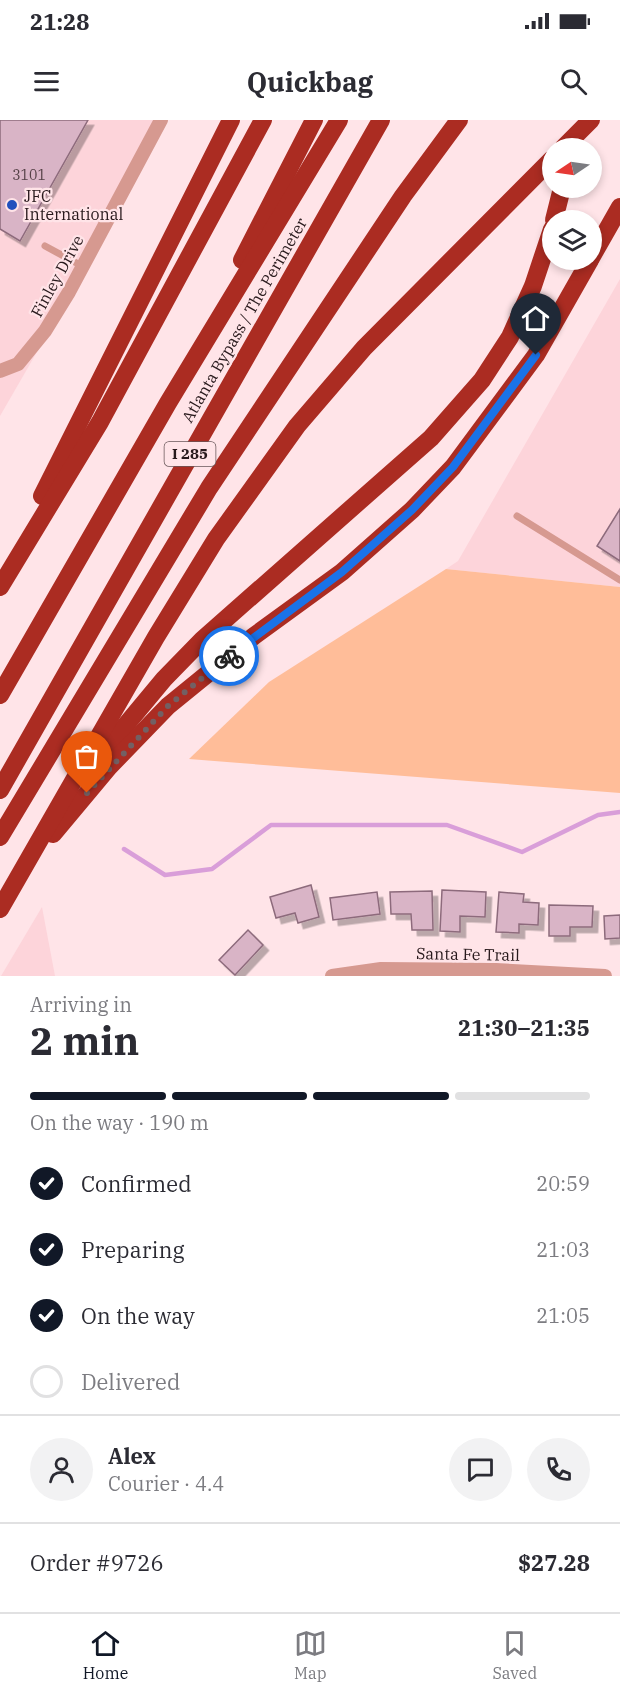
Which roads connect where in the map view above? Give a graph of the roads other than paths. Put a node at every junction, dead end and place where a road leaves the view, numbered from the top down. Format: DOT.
graph roads {
  1 [pos="161,120"];
  2 [pos="231,120"];
  3 [pos="263,120"];
  4 [pos="314,120"];
  5 [pos="339,120"];
  6 [pos="381,120"];
  7 [pos="459,120"];
  8 [pos="577,120"];
  9 [pos="591,120"];
  10 [pos="572,138"];
  11 [pos="573,138"];
  12 [pos="542,169"];
  13 [pos="620,207"];
  14 [pos="602,239"];
  15 [pos="45,246"];
  16 [pos="542,259"];
  17 [pos="82,266"];
  18 [pos="585,270"];
  19 [pos="0,371"];
  20 [pos="168,403"];
  21 [pos="517,516"];
  22 [pos="620,580"];
  23 [pos="0,581"];
  24 [pos="0,587"];
  25 [pos="0,695"];
  26 [pos="0,790"];
  27 [pos="51,821"];
  28 [pos="0,837"];
  29 [pos="4,903"];
  30 [pos="332,976"];
  31 [pos="605,976"];
  1 -- 17 [label="street, Finley Drive"];
  2 -- 23 [label="highway"];
  3 -- 24 [label="highway"];
  4 -- 20 [label="highway"];
  5 -- 20 [label="highway, Atlanta Bypass / The Perimeter / I 285"];
  6 -- 26 [label="highway, Atlanta Bypass / The Perimeter / I 285"];
  7 -- 28 [label="highway"];
  8 -- 11 [label="highway"];
  9 -- 10 [label="highway, bridge"];
  12 -- 27 [label="highway"];
  13 -- 14 [label="highway"];
  15 -- 17 [label="lane"];
  16 -- 27 [label="highway"];
  17 -- 19 [label="street, Finley Drive"];
  18 -- 29 [label="highway"];
  20 -- 25 [label="highway, Atlanta Bypass / The Perimeter / I 285"];
  21 -- 22 [label="lane"];
  27 -- 29 [label="highway"];
  30 -- 31 [label="street, Santa Fe Trail"];
}
